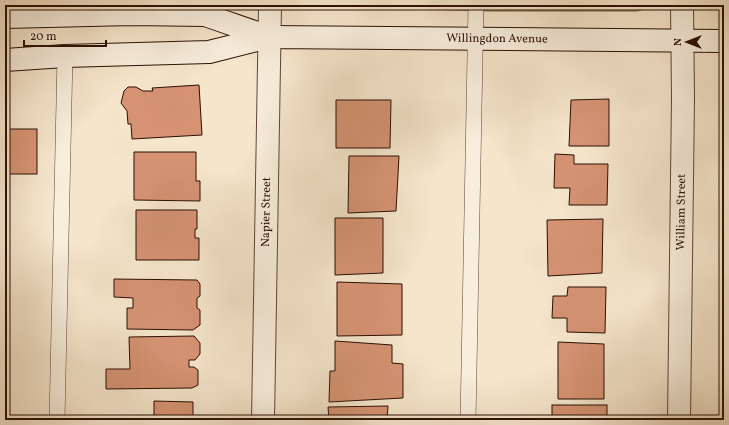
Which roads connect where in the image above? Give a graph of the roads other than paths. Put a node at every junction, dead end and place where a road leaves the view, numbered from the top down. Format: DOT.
graph roads {
  1 [pos="270,5"];
  2 [pos="476,5"];
  3 [pos="682,5"];
  4 [pos="66,11"];
  5 [pos="5,18"];
  6 [pos="269,37"];
  7 [pos="476,40"];
  8 [pos="682,40"];
  9 [pos="724,41"];
  10 [pos="65,56"];
  11 [pos="5,60"];
  12 [pos="57,420"];
  13 [pos="263,420"];
  14 [pos="468,420"];
  15 [pos="679,420"];
  1 -- 6 [label="main road, Napier Street"];
  2 -- 7 [label="lane"];
  3 -- 8 [label="main road, William Street"];
  4 -- 5 [label="main road, Willingdon Avenue"];
  4 -- 6 [label="main road, Willingdon Avenue"];
  6 -- 7 [label="main road, Willingdon Avenue"];
  6 -- 10 [label="main road, Willingdon Avenue"];
  6 -- 13 [label="main road, Napier Street"];
  7 -- 8 [label="main road, Willingdon Avenue"];
  7 -- 14 [label="lane"];
  8 -- 9 [label="main road, Willingdon Avenue"];
  8 -- 15 [label="main road, William Street"];
  10 -- 11 [label="main road, Willingdon Avenue"];
  10 -- 12 [label="lane"];
}
